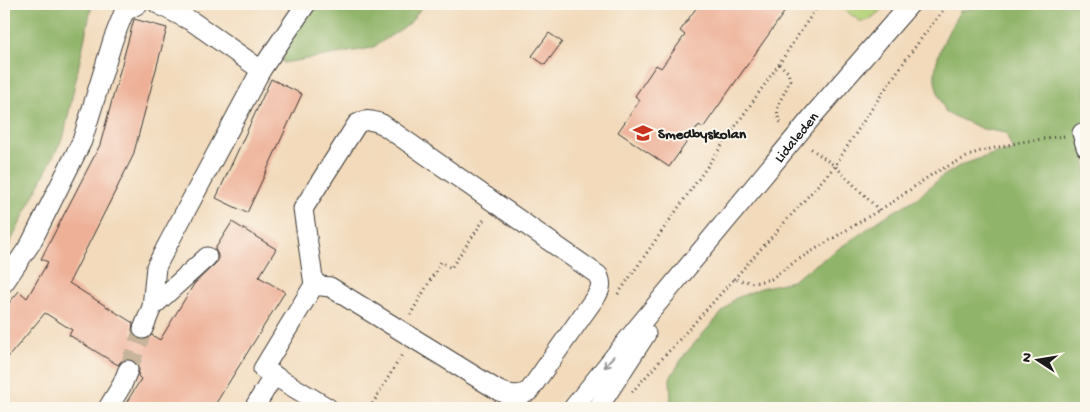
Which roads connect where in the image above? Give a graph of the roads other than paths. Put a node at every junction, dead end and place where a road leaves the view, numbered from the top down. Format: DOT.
graph roads {
  1 [pos="138,4"];
  2 [pos="158,4"];
  3 [pos="306,4"];
  4 [pos="910,4"];
  5 [pos="261,70"];
  6 [pos="207,257"];
  7 [pos="685,271"];
  8 [pos="4,283"];
  9 [pos="314,285"];
  10 [pos="152,307"];
  11 [pos="143,329"];
  12 [pos="128,370"];
  13 [pos="274,375"];
  14 [pos="108,408"];
  15 [pos="254,408"];
  16 [pos="328,408"];
  17 [pos="573,408"];
  18 [pos="598,408"];
  1 -- 8 [label="street"];
  2 -- 5 [label="street"];
  3 -- 5 [label="street"];
  4 -- 7 [label="street, Lidaleden"];
  5 -- 10 [label="street"];
  6 -- 10 [label="street"];
  7 -- 17 [label="street, Lidaleden, one-way"];
  7 -- 18 [label="street, Lidaleden"];
  9 -- 9 [label="street"];
  9 -- 13 [label="street"];
  10 -- 11 [label="street"];
  12 -- 14 [label="street"];
  13 -- 15 [label="street"];
  13 -- 16 [label="street"];
}
